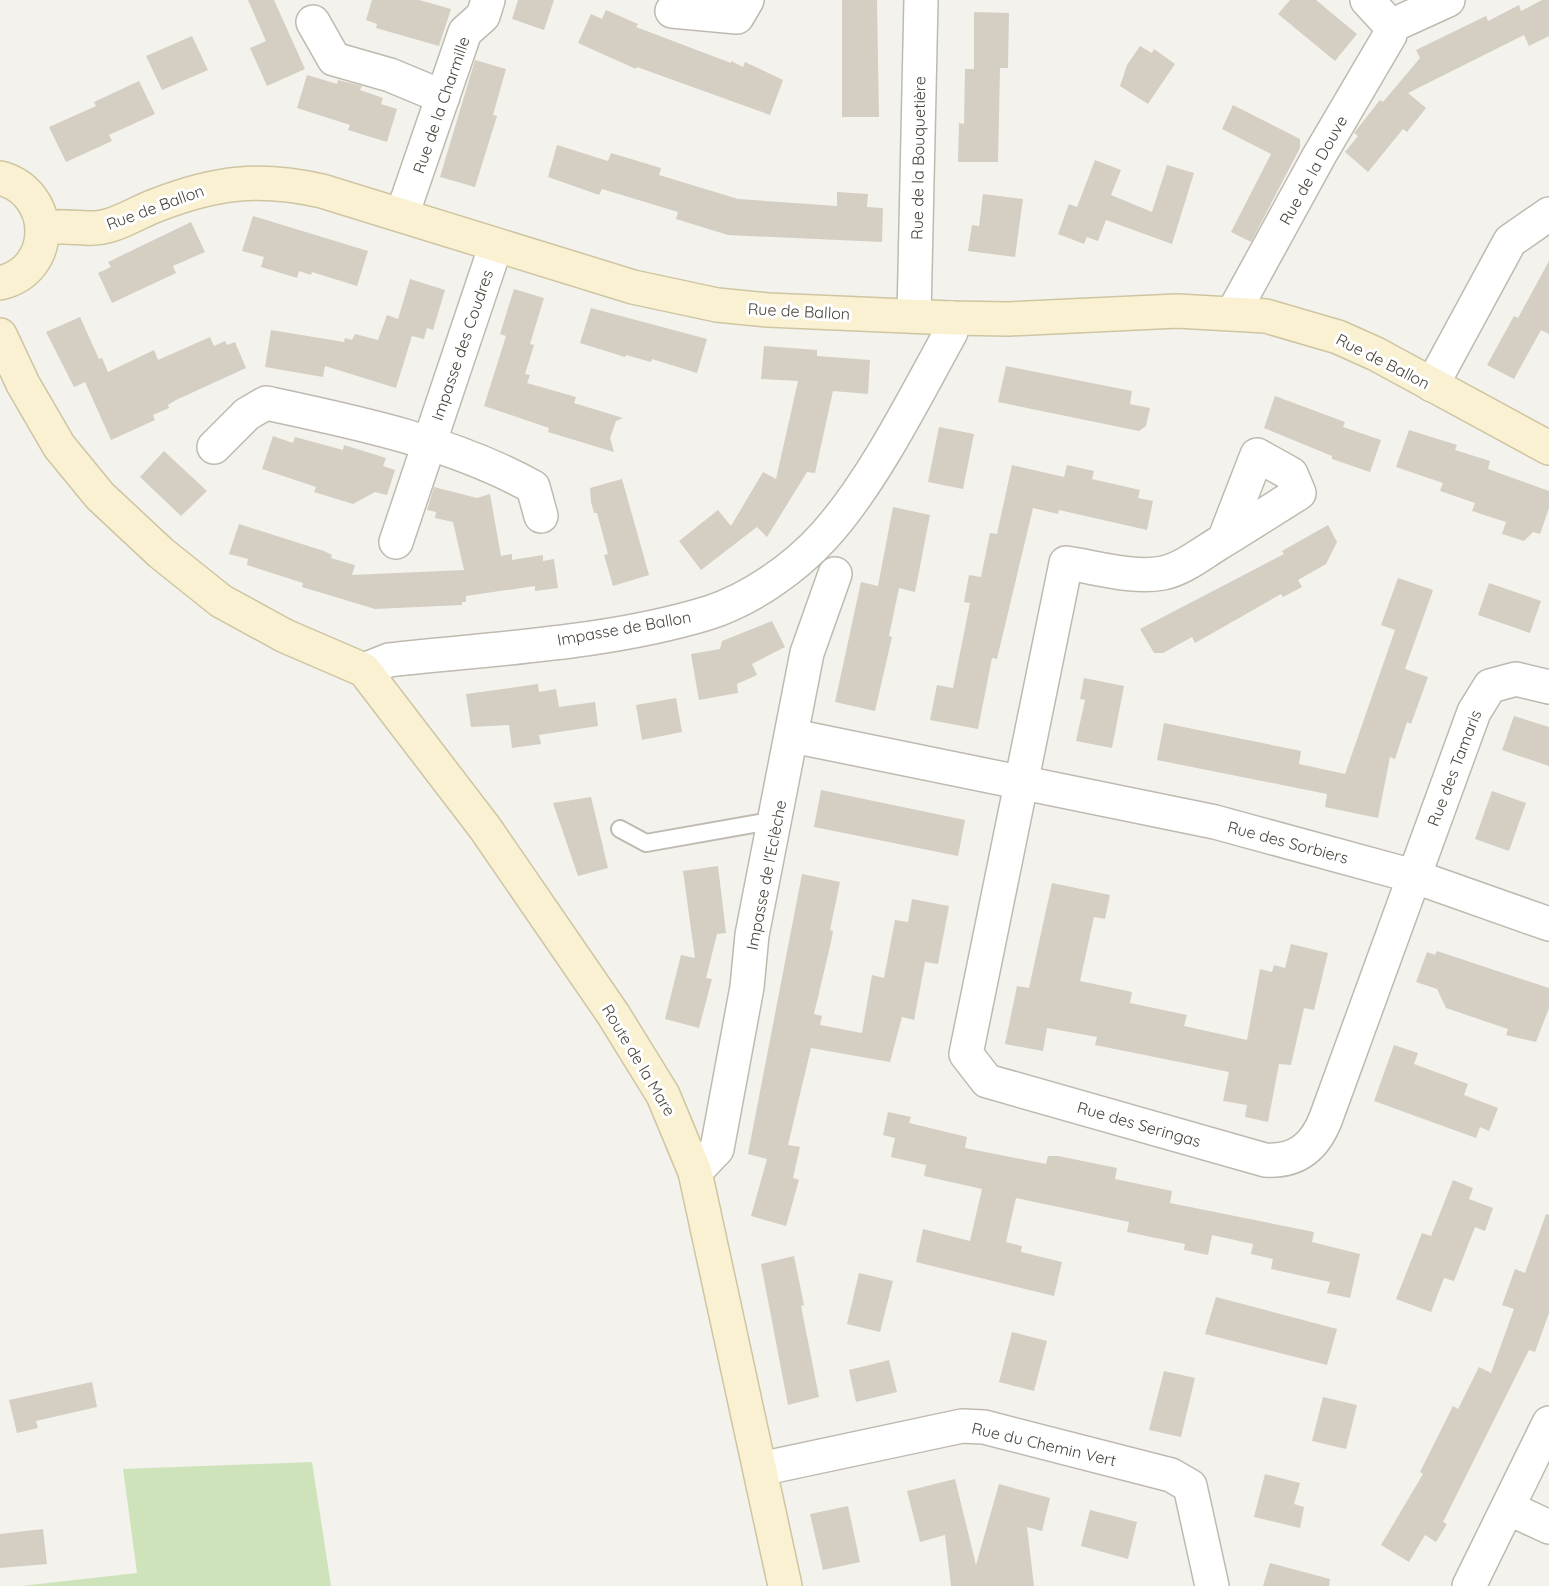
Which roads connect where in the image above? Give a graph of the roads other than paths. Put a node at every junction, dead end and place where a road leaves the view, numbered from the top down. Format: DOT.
graph roads {
  1 [pos="488,0"];
  2 [pos="747,0"];
  3 [pos="921,0"];
  4 [pos="1367,0"];
  5 [pos="1448,0"];
  6 [pos="672,11"];
  7 [pos="313,22"];
  8 [pos="1390,27"];
  9 [pos="443,97"];
  10 [pos="0,178"];
  11 [pos="1549,214"];
  12 [pos="402,215"];
  13 [pos="43,229"];
  14 [pos="496,245"];
  15 [pos="0,283"];
  16 [pos="1233,313"];
  17 [pos="914,316"];
  18 [pos="952,318"];
  19 [pos="0,335"];
  20 [pos="1432,385"];
  21 [pos="429,445"];
  22 [pos="214,447"];
  23 [pos="1549,448"];
  24 [pos="541,516"];
  25 [pos="1224,540"];
  26 [pos="396,542"];
  27 [pos="835,574"];
  28 [pos="364,670"];
  29 [pos="1549,687"];
  30 [pos="793,736"];
  31 [pos="1020,781"];
  32 [pos="776,820"];
  33 [pos="620,829"];
  34 [pos="1413,876"];
  35 [pos="1549,924"];
  36 [pos="695,1172"];
  37 [pos="1549,1423"];
  38 [pos="760,1469"];
  39 [pos="1508,1508"];
  40 [pos="1549,1527"];
  41 [pos="785,1586"];
  42 [pos="1212,1586"];
  43 [pos="1469,1586"];
  1 -- 9 [label="street, Rue de la Charmille"];
  2 -- 6 [label="street"];
  3 -- 17 [label="street, Rue de la Bouquetière"];
  4 -- 8 [label="street"];
  5 -- 8 [label="street"];
  7 -- 9 [label="street"];
  8 -- 16 [label="street, Rue de la Douve"];
  9 -- 12 [label="street, Rue de la Charmille"];
  10 -- 13 [label="street"];
  11 -- 20 [label="street"];
  12 -- 13 [label="street, Rue de Ballon"];
  12 -- 14 [label="street, Rue de Ballon"];
  13 -- 15 [label="street"];
  14 -- 17 [label="street, Rue de Ballon"];
  14 -- 21 [label="street, Impasse des Coudres"];
  16 -- 18 [label="street, Rue de Ballon"];
  16 -- 20 [label="street, Rue de Ballon"];
  17 -- 18 [label="street, Rue de Ballon"];
  18 -- 28 [label="street, Impasse de Ballon"];
  19 -- 28 [label="street"];
  20 -- 23 [label="street, Rue de Ballon"];
  21 -- 22 [label="street"];
  21 -- 24 [label="street"];
  21 -- 26 [label="street, Impasse des Coudres"];
  25 -- 31 [label="street"];
  27 -- 30 [label="street, Impasse de l'Eclèche"];
  28 -- 36 [label="street, Route de la Mare"];
  29 -- 34 [label="street, Rue des Tamaris"];
  30 -- 31 [label="street, Rue des Sorbiers"];
  30 -- 32 [label="street, Impasse de l'Eclèche"];
  31 -- 34 [label="street, Rue des Sorbiers"];
  31 -- 34 [label="street, Rue des Seringas"];
  32 -- 33 [label="lane"];
  32 -- 36 [label="street, Impasse de l'Eclèche"];
  34 -- 35 [label="street, Rue des Sorbiers"];
  36 -- 38 [label="street, Route de la Mare"];
  37 -- 39 [label="street"];
  38 -- 41 [label="street, Route de la Mare"];
  38 -- 42 [label="street, Rue du Chemin Vert"];
  39 -- 40 [label="street"];
  39 -- 43 [label="street"];
}
